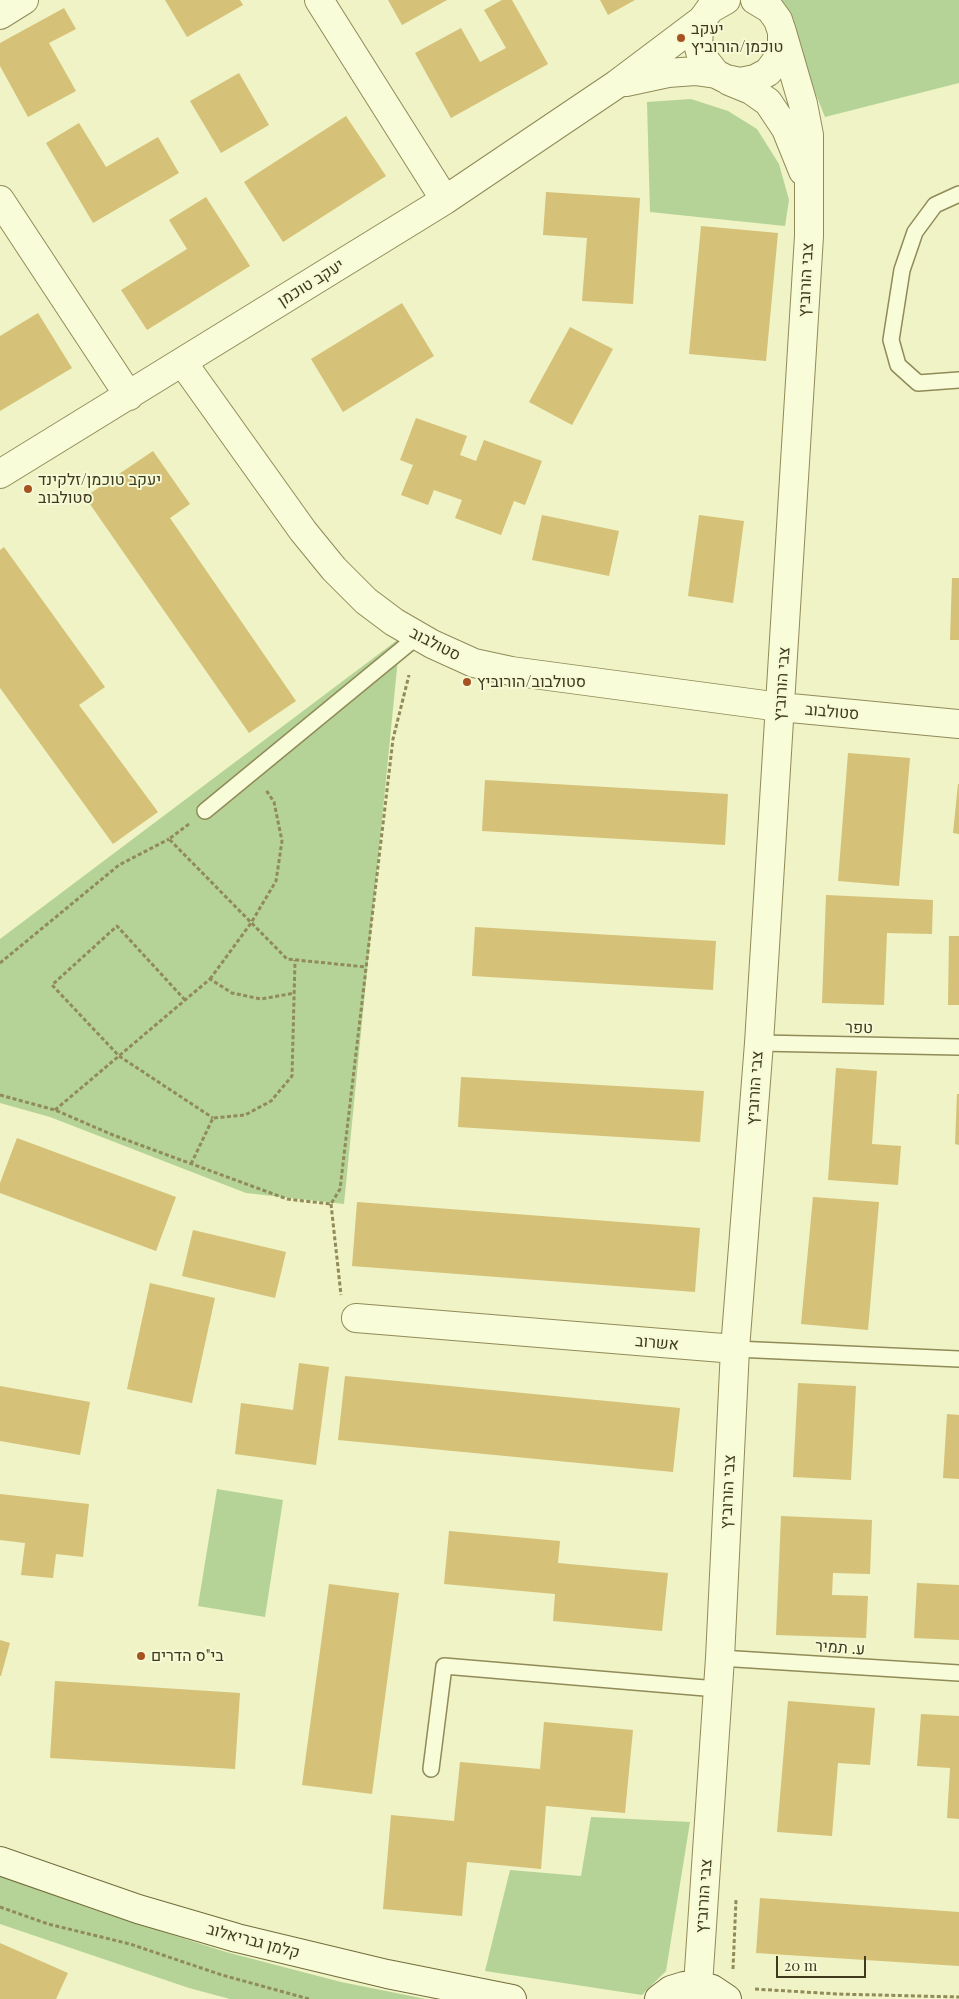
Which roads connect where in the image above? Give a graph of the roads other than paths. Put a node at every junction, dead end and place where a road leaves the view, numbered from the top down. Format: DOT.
graph roads {
  1 [pos="24,0"];
  2 [pos="319,0"];
  3 [pos="726,0"];
  4 [pos="755,0"];
  5 [pos="0,15"];
  6 [pos="702,20"];
  7 [pos="782,32"];
  8 [pos="721,77"];
  9 [pos="617,84"];
  10 [pos="810,191"];
  11 [pos="959,194"];
  12 [pos="0,200"];
  13 [pos="445,200"];
  14 [pos="183,363"];
  15 [pos="959,380"];
  16 [pos="129,396"];
  17 [pos="0,474"];
  18 [pos="425,640"];
  19 [pos="780,707"];
  20 [pos="959,724"];
  21 [pos="205,811"];
  22 [pos="759,1043"];
  23 [pos="959,1047"];
  24 [pos="356,1318"];
  25 [pos="735,1349"];
  26 [pos="959,1359"];
  27 [pos="720,1658"];
  28 [pos="959,1673"];
  29 [pos="717,1689"];
  30 [pos="431,1769"];
  31 [pos="0,1861"];
  32 [pos="698,1985"];
  33 [pos="739,1994"];
  34 [pos="512,1999"];
  35 [pos="659,1999"];
  1 -- 5 [label="street"];
  2 -- 13 [label="street"];
  3 -- 6 [label="street, יעקב טוכמן"];
  4 -- 7 [label="street, צבי הורוביץ"];
  6 -- 8 [label="street"];
  6 -- 9 [label="street, יעקב טוכמן"];
  7 -- 8 [label="street"];
  7 -- 10 [label="street, צבי הורוביץ"];
  8 -- 9 [label="street, יעקב טוכמן"];
  8 -- 10 [label="street, צבי הורוביץ"];
  9 -- 13 [label="street, יעקב טוכמן"];
  10 -- 19 [label="street, צבי הורוביץ"];
  11 -- 15 [label="lane"];
  12 -- 16 [label="street"];
  13 -- 14 [label="street, יעקב טוכמן"];
  14 -- 16 [label="street, יעקב טוכמן"];
  14 -- 18 [label="street, סטולבוב"];
  16 -- 17 [label="street, יעקב טוכמן"];
  18 -- 19 [label="street, סטולבוב"];
  18 -- 21 [label="lane"];
  19 -- 20 [label="street, סטולבוב"];
  19 -- 22 [label="street, צבי הורוביץ"];
  22 -- 23 [label="lane, טפר"];
  22 -- 25 [label="street, צבי הורוביץ"];
  24 -- 25 [label="street, אשרוב"];
  25 -- 26 [label="lane, אשרוב"];
  25 -- 27 [label="street, צבי הורוביץ"];
  27 -- 28 [label="lane, ע. תמיר"];
  27 -- 29 [label="street, צבי הורוביץ"];
  29 -- 30 [label="lane"];
  29 -- 32 [label="street, צבי הורוביץ"];
  31 -- 34 [label="street, קלמן גבריאלוב"];
  32 -- 33 [label="street"];
  32 -- 35 [label="street"];
}
